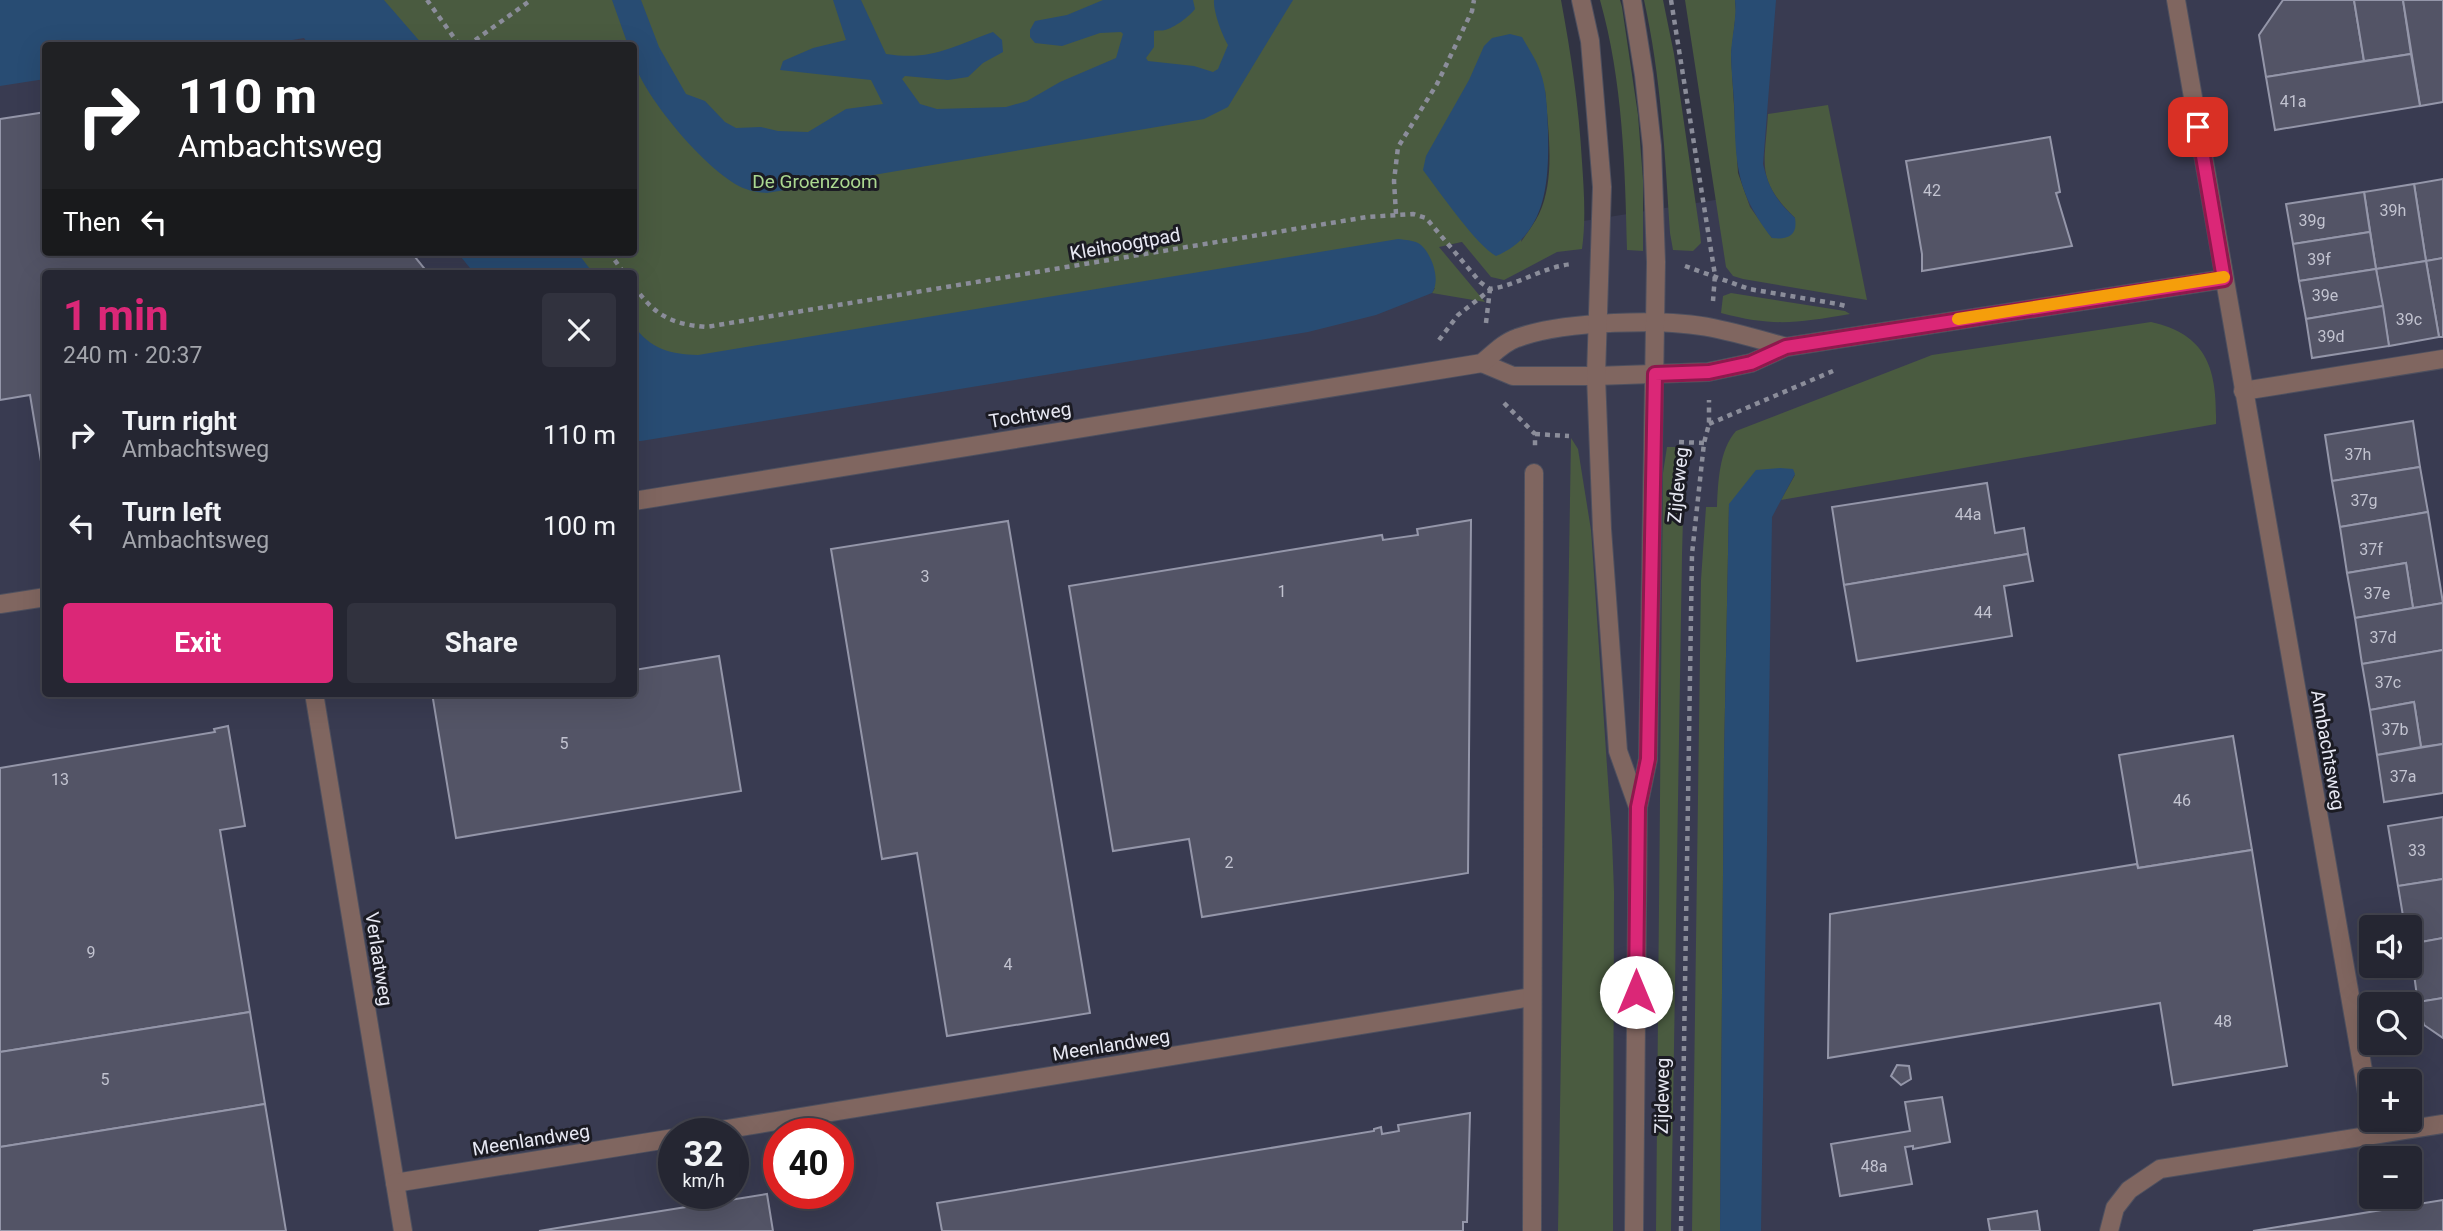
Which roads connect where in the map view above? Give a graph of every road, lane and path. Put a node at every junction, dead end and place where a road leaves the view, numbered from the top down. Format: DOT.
graph roads {
  1 [pos="427,0"];
  2 [pos="531,0"];
  3 [pos="1474,0"];
  4 [pos="1581,0"];
  5 [pos="1632,0"];
  6 [pos="1671,0"];
  7 [pos="2176,0"];
  8 [pos="457,42"];
  9 [pos="473,42"];
  10 [pos="1396,214"];
  11 [pos="1600,262"];
  12 [pos="1715,275"];
  13 [pos="2224,279"];
  14 [pos="637,289"];
  15 [pos="1490,289"];
  16 [pos="1851,308"];
  17 [pos="1656,323"];
  18 [pos="1597,324"];
  19 [pos="1711,327"];
  20 [pos="1786,347"];
  21 [pos="2443,359"];
  22 [pos="1482,363"];
  23 [pos="1843,365"];
  24 [pos="1433,371"];
  25 [pos="1709,372"];
  26 [pos="1655,374"];
  27 [pos="1596,376"];
  28 [pos="2243,391"];
  29 [pos="1709,424"];
  30 [pos="1534,473"];
  31 [pos="637,501"];
  32 [pos="42,598"];
  33 [pos="0,604"];
  34 [pos="315,697"];
  35 [pos="1638,807"];
  36 [pos="1532,997"];
  37 [pos="2363,1069"];
  38 [pos="2422,1124"];
  39 [pos="2443,1124"];
  40 [pos="749,1125"];
  41 [pos="2359,1127"];
  42 [pos="658,1141"];
  43 [pos="395,1184"];
  44 [pos="403,1231"];
  45 [pos="1532,1231"];
  46 [pos="1634,1231"];
  47 [pos="1681,1231"];
  48 [pos="2109,1231"];
  1 -- 8 [label="path"];
  2 -- 9 [label="path"];
  3 -- 10 [label="path"];
  4 -- 11 [label="street, Zijdeweg"];
  5 -- 17 [label="street, Zijdeweg"];
  6 -- 12 [label="path"];
  7 -- 13 [label="street, Ambachtsweg"];
  10 -- 14 [label="path, Kleihoogtpad"];
  10 -- 15 [label="path, Kleihoogtpad"];
  11 -- 15 [label="path"];
  11 -- 18 [label="street, Zijdeweg"];
  12 -- 16 [label="path"];
  12 -- 19 [label="path"];
  13 -- 20 [label="street"];
  13 -- 28 [label="street, Ambachtsweg"];
  15 -- 24 [label="path"];
  17 -- 18 [label="street, Tochtweg"];
  17 -- 19 [label="street"];
  17 -- 26 [label="street, Zijdeweg"];
  18 -- 22 [label="street, Tochtweg"];
  18 -- 27 [label="street, Zijdeweg"];
  19 -- 20 [label="street"];
  20 -- 25 [label="street"];
  21 -- 28 [label="street"];
  22 -- 24 [label="street, Tochtweg"];
  22 -- 27 [label="street"];
  23 -- 29 [label="path"];
  24 -- 31 [label="street, Tochtweg"];
  25 -- 26 [label="street"];
  25 -- 29 [label="path, Zijdeweg"];
  26 -- 27 [label="street"];
  26 -- 35 [label="street, Zijdeweg"];
  27 -- 35 [label="street, Zijdeweg"];
  28 -- 37 [label="street, Ambachtsweg"];
  29 -- 47 [label="path, Zijdeweg"];
  30 -- 36 [label="street"];
  32 -- 33 [label="street"];
  34 -- 43 [label="street, Verlaatweg"];
  35 -- 46 [label="street, Zijdeweg"];
  36 -- 40 [label="street, Meenlandweg"];
  36 -- 45 [label="street"];
  38 -- 39 [label="street"];
  41 -- 48 [label="street"];
  42 -- 43 [label="street, Meenlandweg"];
  43 -- 44 [label="street, Verlaatweg"];
}
